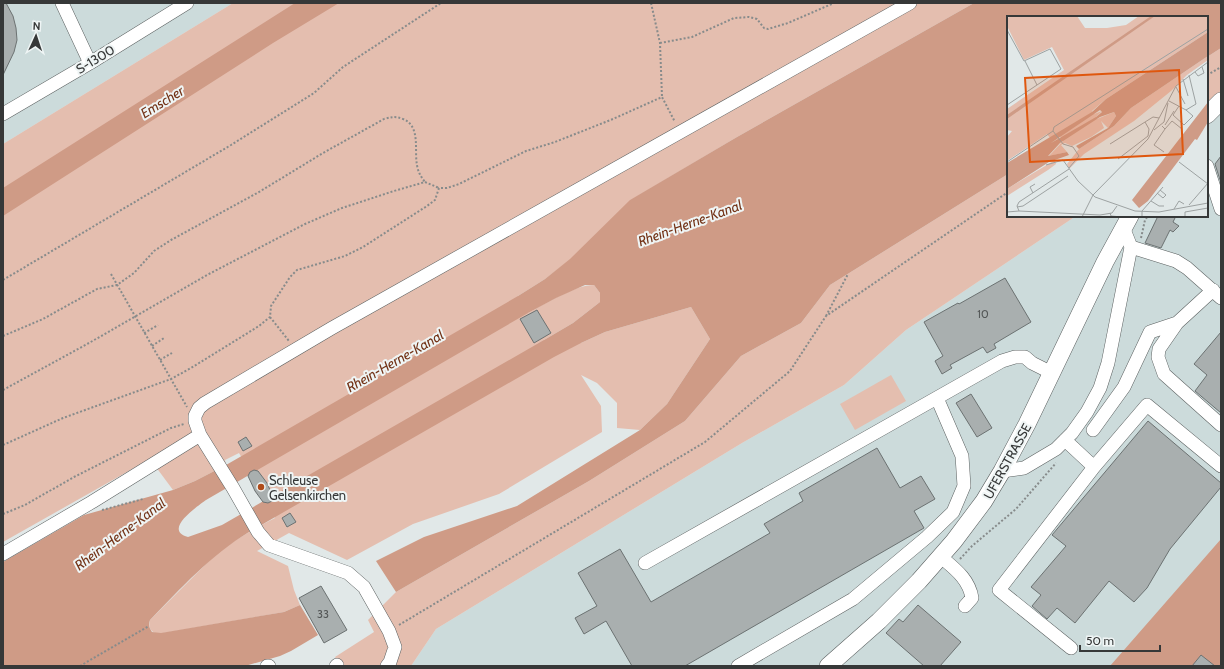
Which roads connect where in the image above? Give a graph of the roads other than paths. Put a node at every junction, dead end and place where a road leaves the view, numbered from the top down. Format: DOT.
graph roads {
  1 [pos="62,3"];
  2 [pos="187,3"];
  3 [pos="910,3"];
  4 [pos="90,63"];
  5 [pos="1221,101"];
  6 [pos="3,114"];
  7 [pos="1208,114"];
  8 [pos="1208,169"];
  9 [pos="1221,209"];
  10 [pos="1127,222"];
  11 [pos="1131,247"];
  12 [pos="1217,294"];
  13 [pos="1177,323"];
  14 [pos="1052,373"];
  15 [pos="937,398"];
  16 [pos="1221,425"];
  17 [pos="1093,430"];
  18 [pos="200,436"];
  19 [pos="1065,440"];
  20 [pos="1221,466"];
  21 [pos="1094,467"];
  22 [pos="1002,471"];
  23 [pos="3,554"];
  24 [pos="941,557"];
  25 [pos="645,563"];
  26 [pos="965,606"];
  27 [pos="1071,648"];
  28 [pos="386,666"];
  29 [pos="738,666"];
  30 [pos="828,666"];
  1 -- 4 [label="lane"];
  2 -- 4 [label="lane, S-1300"];
  3 -- 18 [label="lane"];
  4 -- 6 [label="lane, S-1300"];
  5 -- 7 [label="main road"];
  8 -- 9 [label="lane"];
  10 -- 11 [label="lane"];
  10 -- 14 [label="main road, UFERSTRASSE"];
  11 -- 12 [label="lane"];
  11 -- 19 [label="lane"];
  12 -- 13 [label="lane"];
  13 -- 16 [label="lane"];
  13 -- 17 [label="lane"];
  14 -- 15 [label="lane"];
  14 -- 22 [label="main road, UFERSTRASSE"];
  15 -- 25 [label="lane"];
  15 -- 29 [label="lane"];
  18 -- 23 [label="lane"];
  18 -- 28 [label="lane"];
  19 -- 21 [label="lane"];
  19 -- 22 [label="lane"];
  20 -- 21 [label="lane"];
  21 -- 27 [label="lane"];
  22 -- 24 [label="main road, UFERSTRASSE"];
  24 -- 26 [label="lane"];
  24 -- 30 [label="main road, UFERSTRASSE"];
}
